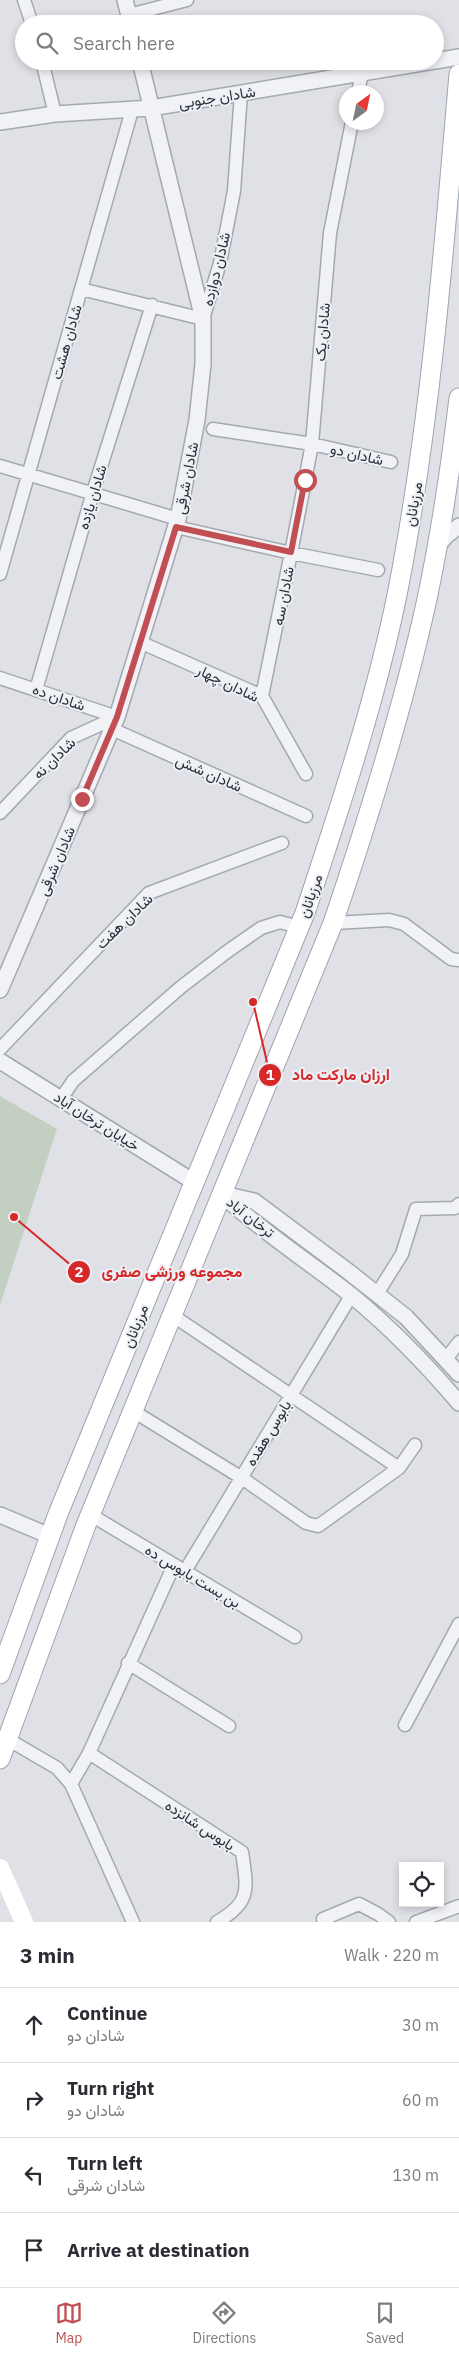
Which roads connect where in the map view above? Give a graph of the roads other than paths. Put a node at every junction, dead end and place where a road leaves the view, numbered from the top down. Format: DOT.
graph roads {
  1 [pos="24,0"];
  2 [pos="125,0"];
  3 [pos="187,0"];
  4 [pos="29,15"];
  5 [pos="129,15"];
  6 [pos="144,15"];
  7 [pos="459,57"];
  8 [pos="444,59"];
  9 [pos="44,70"];
  10 [pos="142,70"];
  11 [pos="380,70"];
  12 [pos="362,73"];
  13 [pos="459,74"];
  14 [pos="359,85"];
  15 [pos="242,93"];
  16 [pos="151,108"];
  17 [pos="132,110"];
  18 [pos="55,114"];
  19 [pos="0,122"];
  20 [pos="350,130"];
  21 [pos="81,289"];
  22 [pos="152,305"];
  23 [pos="203,319"];
  24 [pos="459,398"];
  25 [pos="213,429"];
  26 [pos="312,444"];
  27 [pos="453,447"];
  28 [pos="391,462"];
  29 [pos="0,466"];
  30 [pos="459,469"];
  31 [pos="29,473"];
  32 [pos="93,492"];
  33 [pos="177,523"];
  34 [pos="459,526"];
  35 [pos="436,548"];
  36 [pos="291,552"];
  37 [pos="378,570"];
  38 [pos="0,574"];
  39 [pos="142,643"];
  40 [pos="0,678"];
  41 [pos="36,690"];
  42 [pos="262,696"];
  43 [pos="115,723"];
  44 [pos="306,774"];
  45 [pos="0,812"];
  46 [pos="306,816"];
  47 [pos="282,843"];
  48 [pos="333,923"];
  49 [pos="299,927"];
  50 [pos="459,960"];
  51 [pos="0,990"];
  52 [pos="0,1049"];
  53 [pos="0,1061"];
  54 [pos="61,1099"];
  55 [pos="194,1182"];
  56 [pos="221,1194"];
  57 [pos="459,1204"];
  58 [pos="377,1294"];
  59 [pos="351,1296"];
  60 [pos="172,1315"];
  61 [pos="459,1342"];
  62 [pos="446,1359"];
  63 [pos="459,1374"];
  64 [pos="292,1394"];
  65 [pos="459,1403"];
  66 [pos="133,1412"];
  67 [pos="415,1445"];
  68 [pos="400,1468"];
  69 [pos="242,1478"];
  70 [pos="91,1514"];
  71 [pos="0,1515"];
  72 [pos="50,1536"];
  73 [pos="180,1568"];
  74 [pos="459,1624"];
  75 [pos="296,1637"];
  76 [pos="128,1663"];
  77 [pos="0,1674"];
  78 [pos="405,1725"];
  79 [pos="229,1726"];
  80 [pos="9,1740"];
  81 [pos="89,1753"];
  82 [pos="0,1759"];
  83 [pos="71,1784"];
  84 [pos="3,1882"];
  85 [pos="459,1906"];
  86 [pos="24,1922"];
  87 [pos="133,1922"];
  88 [pos="217,1922"];
  89 [pos="326,1922"];
  90 [pos="389,1922"];
  91 [pos="416,1922"];
  1 -- 4 [label="street"];
  2 -- 5 [label="street"];
  3 -- 6 [label="street"];
  7 -- 8 [label="street, شادان جنوبی"];
  9 -- 18 [label="street"];
  10 -- 16 [label="street, شادان شرقی"];
  11 -- 12 [label="street, شادان جنوبی"];
  12 -- 14 [label="street"];
  12 -- 15 [label="street, شادان جنوبی"];
  13 -- 49 [label="main road, مرزبانان"];
  15 -- 16 [label="street, شادان جنوبی"];
  15 -- 23 [label="street, شادان دوازده"];
  16 -- 17 [label="street, شادان جنوبی"];
  16 -- 23 [label="street, شادان شرقی"];
  17 -- 18 [label="street, شادان جنوبی"];
  17 -- 21 [label="street, شادان هشت"];
  18 -- 19 [label="street, شادان جنوبی"];
  20 -- 26 [label="street, شادان یک"];
  21 -- 22 [label="street, شادان دوازده"];
  21 -- 31 [label="street, شادان هشت"];
  22 -- 23 [label="street, شادان دوازده"];
  22 -- 32 [label="street, شادان یازده"];
  23 -- 33 [label="street, شادان شرقی"];
  24 -- 27 [label="main road, مرزبانان"];
  25 -- 26 [label="street"];
  26 -- 28 [label="street, شادان دو"];
  26 -- 36 [label="street, شادان دو"];
  27 -- 30 [label="street"];
  27 -- 35 [label="main road, مرزبانان"];
  29 -- 31 [label="street"];
  31 -- 32 [label="street"];
  31 -- 38 [label="street, شادان هشت"];
  32 -- 33 [label="street"];
  32 -- 41 [label="street, شادان یازده"];
  33 -- 36 [label="street"];
  33 -- 39 [label="street, شادان شرقی"];
  34 -- 35 [label="street"];
  35 -- 48 [label="main road, مرزبانان"];
  36 -- 37 [label="street, شادان سه"];
  36 -- 42 [label="street, شادان سه"];
  39 -- 42 [label="street, شادان چهار"];
  39 -- 43 [label="street, شادان شرقی"];
  40 -- 41 [label="street, شادان ده"];
  41 -- 43 [label="street, شادان ده"];
  42 -- 44 [label="street, شادان چهار"];
  43 -- 45 [label="street, شادان نه"];
  43 -- 46 [label="street, شادان شش"];
  43 -- 51 [label="street, شادان شرقی"];
  47 -- 52 [label="street, شادان هفت"];
  48 -- 50 [label="street"];
  48 -- 56 [label="main road, مرزبانان"];
  49 -- 54 [label="street"];
  49 -- 55 [label="main road, مرزبانان"];
  53 -- 54 [label="street, خیابان ترخان آباد"];
  54 -- 55 [label="street, خیابان ترخان آباد"];
  55 -- 56 [label="main road"];
  55 -- 72 [label="main road, مرزبانان"];
  56 -- 58 [label="street, ترخان آباد"];
  56 -- 59 [label="street, ترخان آباد"];
  56 -- 60 [label="main road, مرزبانان"];
  57 -- 58 [label="street"];
  58 -- 62 [label="street, ترخان آباد"];
  59 -- 64 [label="street, بابوس هفده"];
  59 -- 65 [label="street, ترخان آباد"];
  60 -- 64 [label="street"];
  60 -- 66 [label="main road, مرزبانان"];
  61 -- 62 [label="street"];
  62 -- 63 [label="street, ترخان آباد"];
  64 -- 68 [label="street"];
  64 -- 69 [label="street, بابوس هفده"];
  66 -- 69 [label="street"];
  66 -- 70 [label="main road, مرزبانان"];
  67 -- 68 [label="street"];
  68 -- 69 [label="street"];
  69 -- 73 [label="street, بابوس هفده"];
  70 -- 73 [label="street, بن بست بابوس ده"];
  70 -- 80 [label="main road, مرزبانان"];
  71 -- 72 [label="street"];
  72 -- 77 [label="main road, مرزبانان"];
  73 -- 75 [label="street, بن بست بابوس ده"];
  73 -- 76 [label="street"];
  74 -- 78 [label="street"];
  76 -- 79 [label="street"];
  76 -- 81 [label="street"];
  80 -- 82 [label="main road, مرزبانان"];
  80 -- 83 [label="street"];
  81 -- 83 [label="street"];
  81 -- 88 [label="street, بابوس شانزده"];
  83 -- 87 [label="street"];
  84 -- 86 [label="main road"];
  85 -- 91 [label="street"];
  89 -- 90 [label="street"];
}
